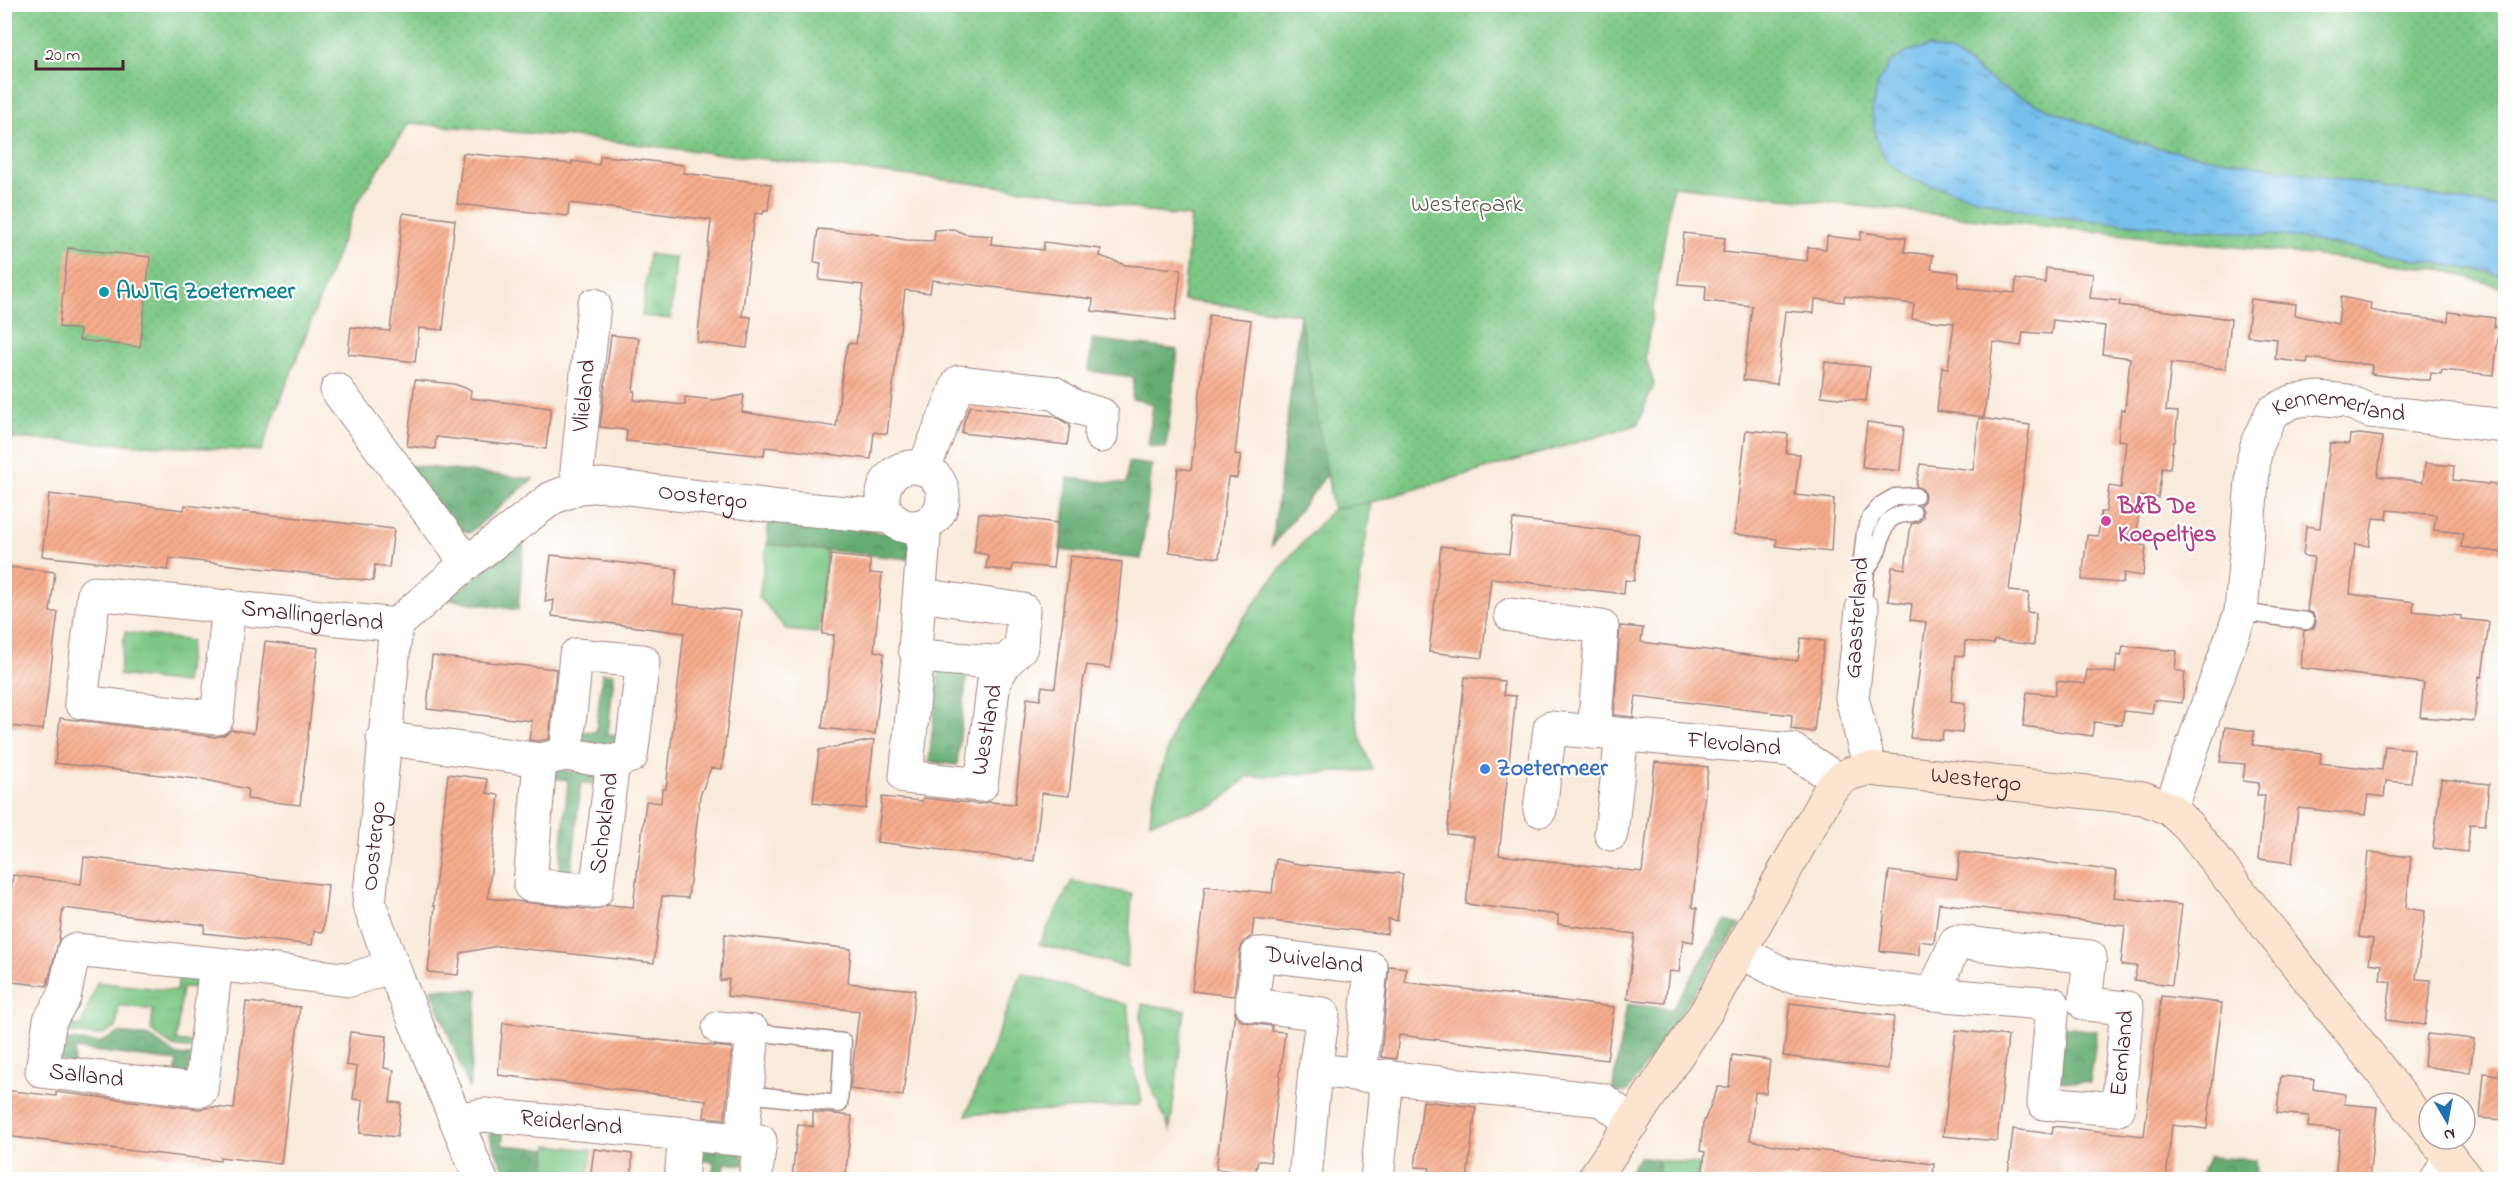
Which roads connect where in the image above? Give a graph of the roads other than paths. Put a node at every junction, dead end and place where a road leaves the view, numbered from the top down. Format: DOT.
graph roads {
  1 [pos="594,305"];
  2 [pos="337,390"];
  3 [pos="2505,426"];
  4 [pos="1101,436"];
  5 [pos="924,468"];
  6 [pos="580,487"];
  7 [pos="1915,496"];
  8 [pos="1913,513"];
  9 [pos="891,517"];
  10 [pos="922,526"];
  11 [pos="467,563"];
  12 [pos="1866,571"];
  13 [pos="920,595"];
  14 [pos="229,606"];
  15 [pos="1862,609"];
  16 [pos="2241,612"];
  17 [pos="1511,615"];
  18 [pos="2306,621"];
  19 [pos="396,625"];
  20 [pos="918,656"];
  21 [pos="1005,663"];
  22 [pos="1608,734"];
  23 [pos="383,738"];
  24 [pos="553,757"];
  25 [pos="613,762"];
  26 [pos="1870,769"];
  27 [pos="1838,780"];
  28 [pos="2170,809"];
  29 [pos="1540,810"];
  30 [pos="1611,834"];
  31 [pos="1742,952"];
  32 [pos="216,964"];
  33 [pos="392,966"];
  34 [pos="1933,994"];
  35 [pos="2053,1004"];
  36 [pos="2085,1004"];
  37 [pos="719,1028"];
  38 [pos="753,1032"];
  39 [pos="1316,1070"];
  40 [pos="1373,1076"];
  41 [pos="746,1094"];
  42 [pos="456,1120"];
  43 [pos="1632,1123"];
  44 [pos="685,1133"];
  45 [pos="742,1139"];
  46 [pos="2443,1157"];
  47 [pos="481,1179"];
  48 [pos="681,1179"];
  49 [pos="755,1179"];
  50 [pos="1305,1179"];
  51 [pos="1377,1179"];
  52 [pos="1593,1179"];
  1 -- 6 [label="street, Vlieland"];
  2 -- 11 [label="street"];
  3 -- 16 [label="street, Kennemerland"];
  4 -- 5 [label="street"];
  5 -- 9 [label="street"];
  5 -- 10 [label="street"];
  6 -- 9 [label="street, Oostergo"];
  6 -- 11 [label="street, Oostergo"];
  7 -- 12 [label="lane, Gaasterland"];
  8 -- 12 [label="lane"];
  9 -- 10 [label="street"];
  10 -- 13 [label="street, Westland"];
  11 -- 19 [label="street, Oostergo"];
  12 -- 15 [label="lane, Gaasterland"];
  13 -- 20 [label="street, Westland"];
  13 -- 21 [label="street, Westland"];
  14 -- 14 [label="street, Smallingerland"];
  14 -- 19 [label="street, Smallingerland"];
  15 -- 26 [label="street, Gaasterland"];
  16 -- 18 [label="lane"];
  16 -- 28 [label="street, Kennemerland"];
  17 -- 22 [label="street"];
  19 -- 23 [label="street, Oostergo"];
  20 -- 21 [label="street, Westland"];
  20 -- 21 [label="street, Westland"];
  22 -- 27 [label="street, Flevoland"];
  22 -- 29 [label="street, Flevoland"];
  22 -- 30 [label="street"];
  23 -- 24 [label="street"];
  23 -- 33 [label="street, Oostergo"];
  24 -- 25 [label="street"];
  24 -- 25 [label="street, Schokland"];
  24 -- 25 [label="street, Schokland"];
  26 -- 27 [label="street, Westergo"];
  26 -- 28 [label="street, Westergo"];
  27 -- 31 [label="street"];
  28 -- 46 [label="street, Westergo"];
  31 -- 34 [label="street, Eemland"];
  31 -- 43 [label="street"];
  32 -- 32 [label="street, Salland"];
  32 -- 33 [label="street, Salland"];
  33 -- 42 [label="street, Oostergo"];
  34 -- 35 [label="street, Eemland"];
  34 -- 36 [label="street, Eemland"];
  35 -- 36 [label="street, Eemland"];
  35 -- 36 [label="street, Eemland"];
  37 -- 38 [label="street"];
  38 -- 41 [label="street"];
  38 -- 41 [label="lane"];
  39 -- 40 [label="street"];
  39 -- 40 [label="street, Duiveland"];
  39 -- 50 [label="street, Duiveland"];
  40 -- 43 [label="street"];
  40 -- 51 [label="street"];
  41 -- 45 [label="street"];
  42 -- 44 [label="street, Reiderland"];
  42 -- 47 [label="street, Oostergo"];
  43 -- 52 [label="street"];
  44 -- 45 [label="street, Reiderland"];
  44 -- 48 [label="street"];
  45 -- 49 [label="street"];
}
